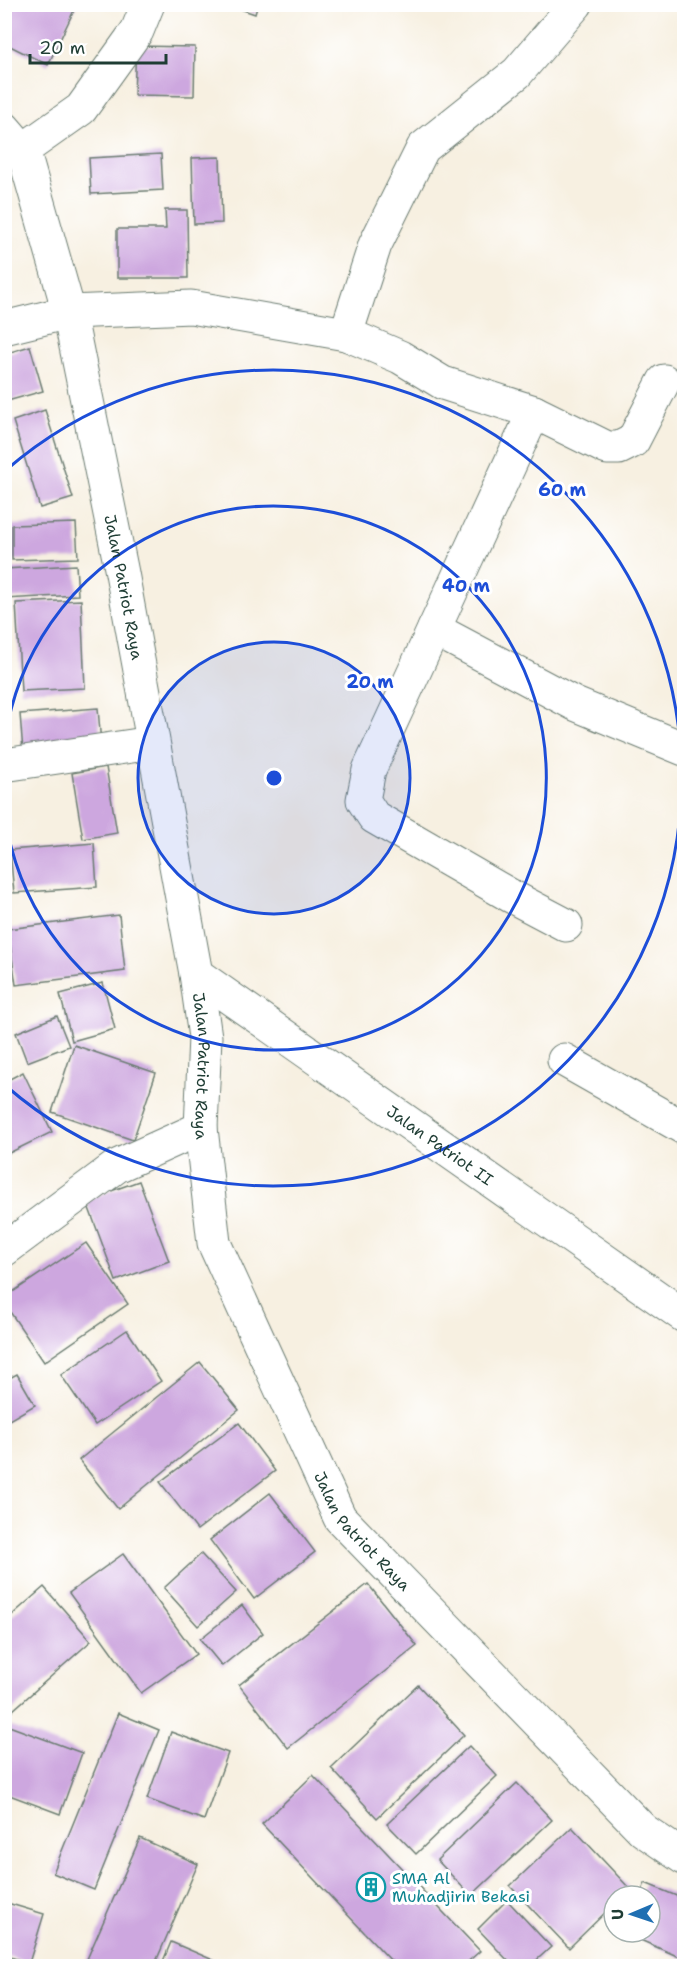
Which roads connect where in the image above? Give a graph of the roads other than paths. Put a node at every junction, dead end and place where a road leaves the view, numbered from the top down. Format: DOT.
graph roads {
  1 [pos="148,4"];
  2 [pos="576,4"];
  3 [pos="14,139"];
  4 [pos="69,312"];
  5 [pos="4,328"];
  6 [pos="346,334"];
  7 [pos="664,381"];
  8 [pos="534,412"];
  9 [pos="435,629"];
  10 [pos="152,742"];
  11 [pos="684,749"];
  12 [pos="4,765"];
  13 [pos="566,925"];
  14 [pos="196,974"];
  15 [pos="564,1060"];
  16 [pos="201,1128"];
  17 [pos="684,1128"];
  18 [pos="4,1250"];
  19 [pos="684,1316"];
  20 [pos="684,1858"];
  1 -- 3 [label="street"];
  2 -- 6 [label="street"];
  3 -- 4 [label="street, Jalan Patriot Raya"];
  4 -- 5 [label="street"];
  4 -- 6 [label="street"];
  4 -- 10 [label="street, Jalan Patriot Raya"];
  6 -- 8 [label="street"];
  7 -- 8 [label="street"];
  8 -- 9 [label="street"];
  9 -- 11 [label="street"];
  9 -- 13 [label="street"];
  10 -- 12 [label="street"];
  10 -- 14 [label="street, Jalan Patriot Raya"];
  14 -- 16 [label="street, Jalan Patriot Raya"];
  14 -- 19 [label="street, Jalan Patriot II"];
  15 -- 17 [label="street"];
  16 -- 18 [label="street"];
  16 -- 20 [label="street, Jalan Patriot Raya"];
}
